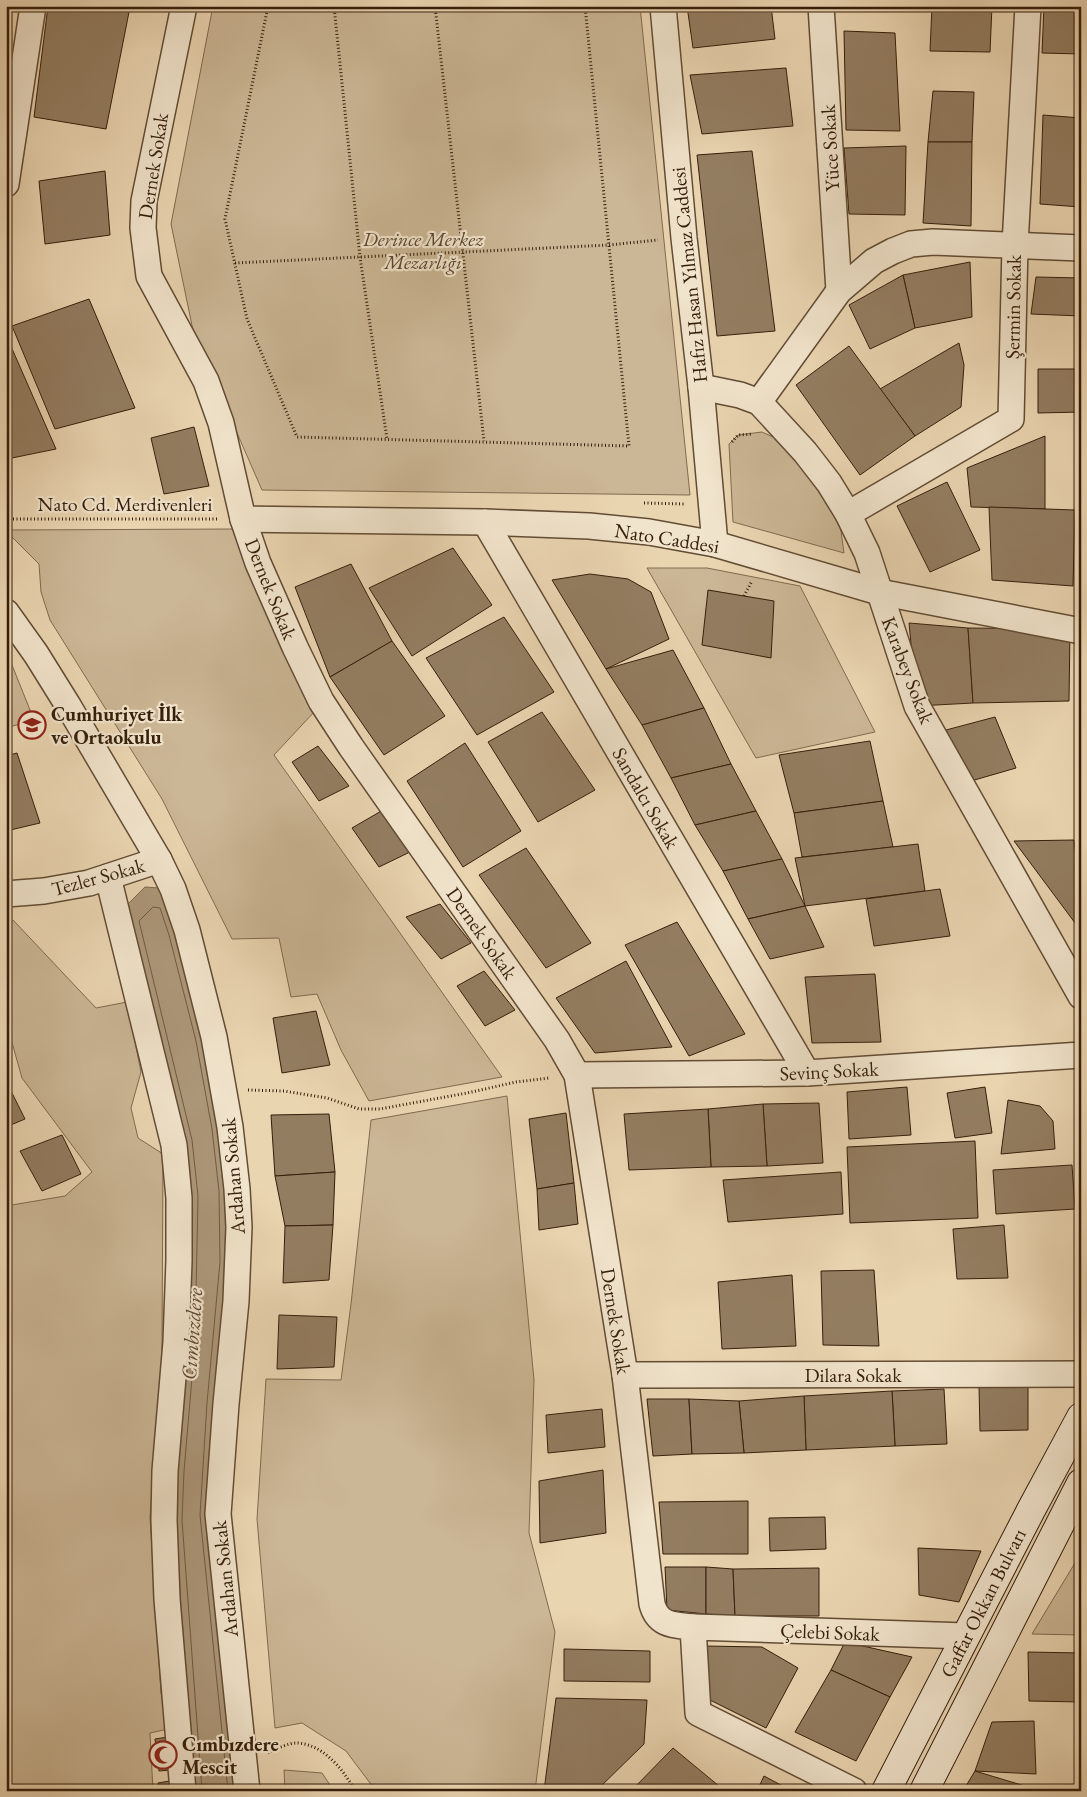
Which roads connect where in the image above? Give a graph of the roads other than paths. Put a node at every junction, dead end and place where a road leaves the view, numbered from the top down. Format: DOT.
graph roads {
  1 [pos="32,6"];
  2 [pos="184,6"];
  3 [pos="663,6"];
  4 [pos="821,6"];
  5 [pos="1028,6"];
  6 [pos="17,44"];
  7 [pos="6,184"];
  8 [pos="1015,244"];
  9 [pos="1081,248"];
  10 [pos="839,291"];
  11 [pos="701,387"];
  12 [pos="759,402"];
  13 [pos="848,514"];
  14 [pos="243,518"];
  15 [pos="485,522"];
  16 [pos="715,544"];
  17 [pos="879,592"];
  18 [pos="6,612"];
  19 [pos="1081,631"];
  20 [pos="159,860"];
  21 [pos="108,877"];
  22 [pos="6,894"];
  23 [pos="1081,996"];
  24 [pos="1081,1055"];
  25 [pos="807,1074"];
  26 [pos="577,1075"];
  27 [pos="1081,1374"];
  28 [pos="625,1375"];
  29 [pos="1081,1417"];
  30 [pos="1081,1483"];
  31 [pos="693,1628"];
  32 [pos="966,1636"];
  33 [pos="183,1791"];
  34 [pos="247,1791"];
  35 [pos="854,1791"];
  36 [pos="886,1791"];
  37 [pos="924,1791"];
  1 -- 6 [label="street"];
  2 -- 14 [label="street, Dernek Sokak"];
  3 -- 11 [label="street, Hafız Hasan Yılmaz Caddesi"];
  4 -- 10 [label="street, Yüce Sokak"];
  5 -- 8 [label="street, Şermin Sokak"];
  6 -- 7 [label="street"];
  8 -- 9 [label="street"];
  8 -- 10 [label="street"];
  8 -- 13 [label="street, Şermin Sokak"];
  10 -- 12 [label="street"];
  11 -- 12 [label="street"];
  11 -- 16 [label="street, Hafız Hasan Yılmaz Caddesi"];
  12 -- 13 [label="street, Karabey Sokak"];
  13 -- 17 [label="street, Karabey Sokak"];
  14 -- 15 [label="street, Nato Caddesi"];
  14 -- 26 [label="street, Dernek Sokak"];
  15 -- 16 [label="street, Nato Caddesi"];
  15 -- 25 [label="street, Sandalcı Sokak"];
  16 -- 17 [label="street, Nato Caddesi"];
  17 -- 19 [label="street, Nato Caddesi"];
  17 -- 23 [label="street, Karabey Sokak"];
  18 -- 20 [label="street, Ardahan Sokak"];
  20 -- 21 [label="street, Tezler Sokak"];
  20 -- 34 [label="street, Ardahan Sokak"];
  21 -- 22 [label="street, Tezler Sokak"];
  21 -- 33 [label="street"];
  24 -- 25 [label="street, Sevinç Sokak"];
  25 -- 26 [label="street, Sevinç Sokak"];
  26 -- 28 [label="street, Dernek Sokak"];
  27 -- 28 [label="street, Dilara Sokak"];
  28 -- 31 [label="street, Dernek Sokak"];
  29 -- 32 [label="main road, Gaffar Okkan Bulvarı"];
  30 -- 37 [label="main road, Gaffar Okkan Bulvarı"];
  31 -- 32 [label="street, Çelebi Sokak"];
  31 -- 35 [label="street"];
  32 -- 36 [label="main road, Gaffar Okkan Bulvarı"];
}
